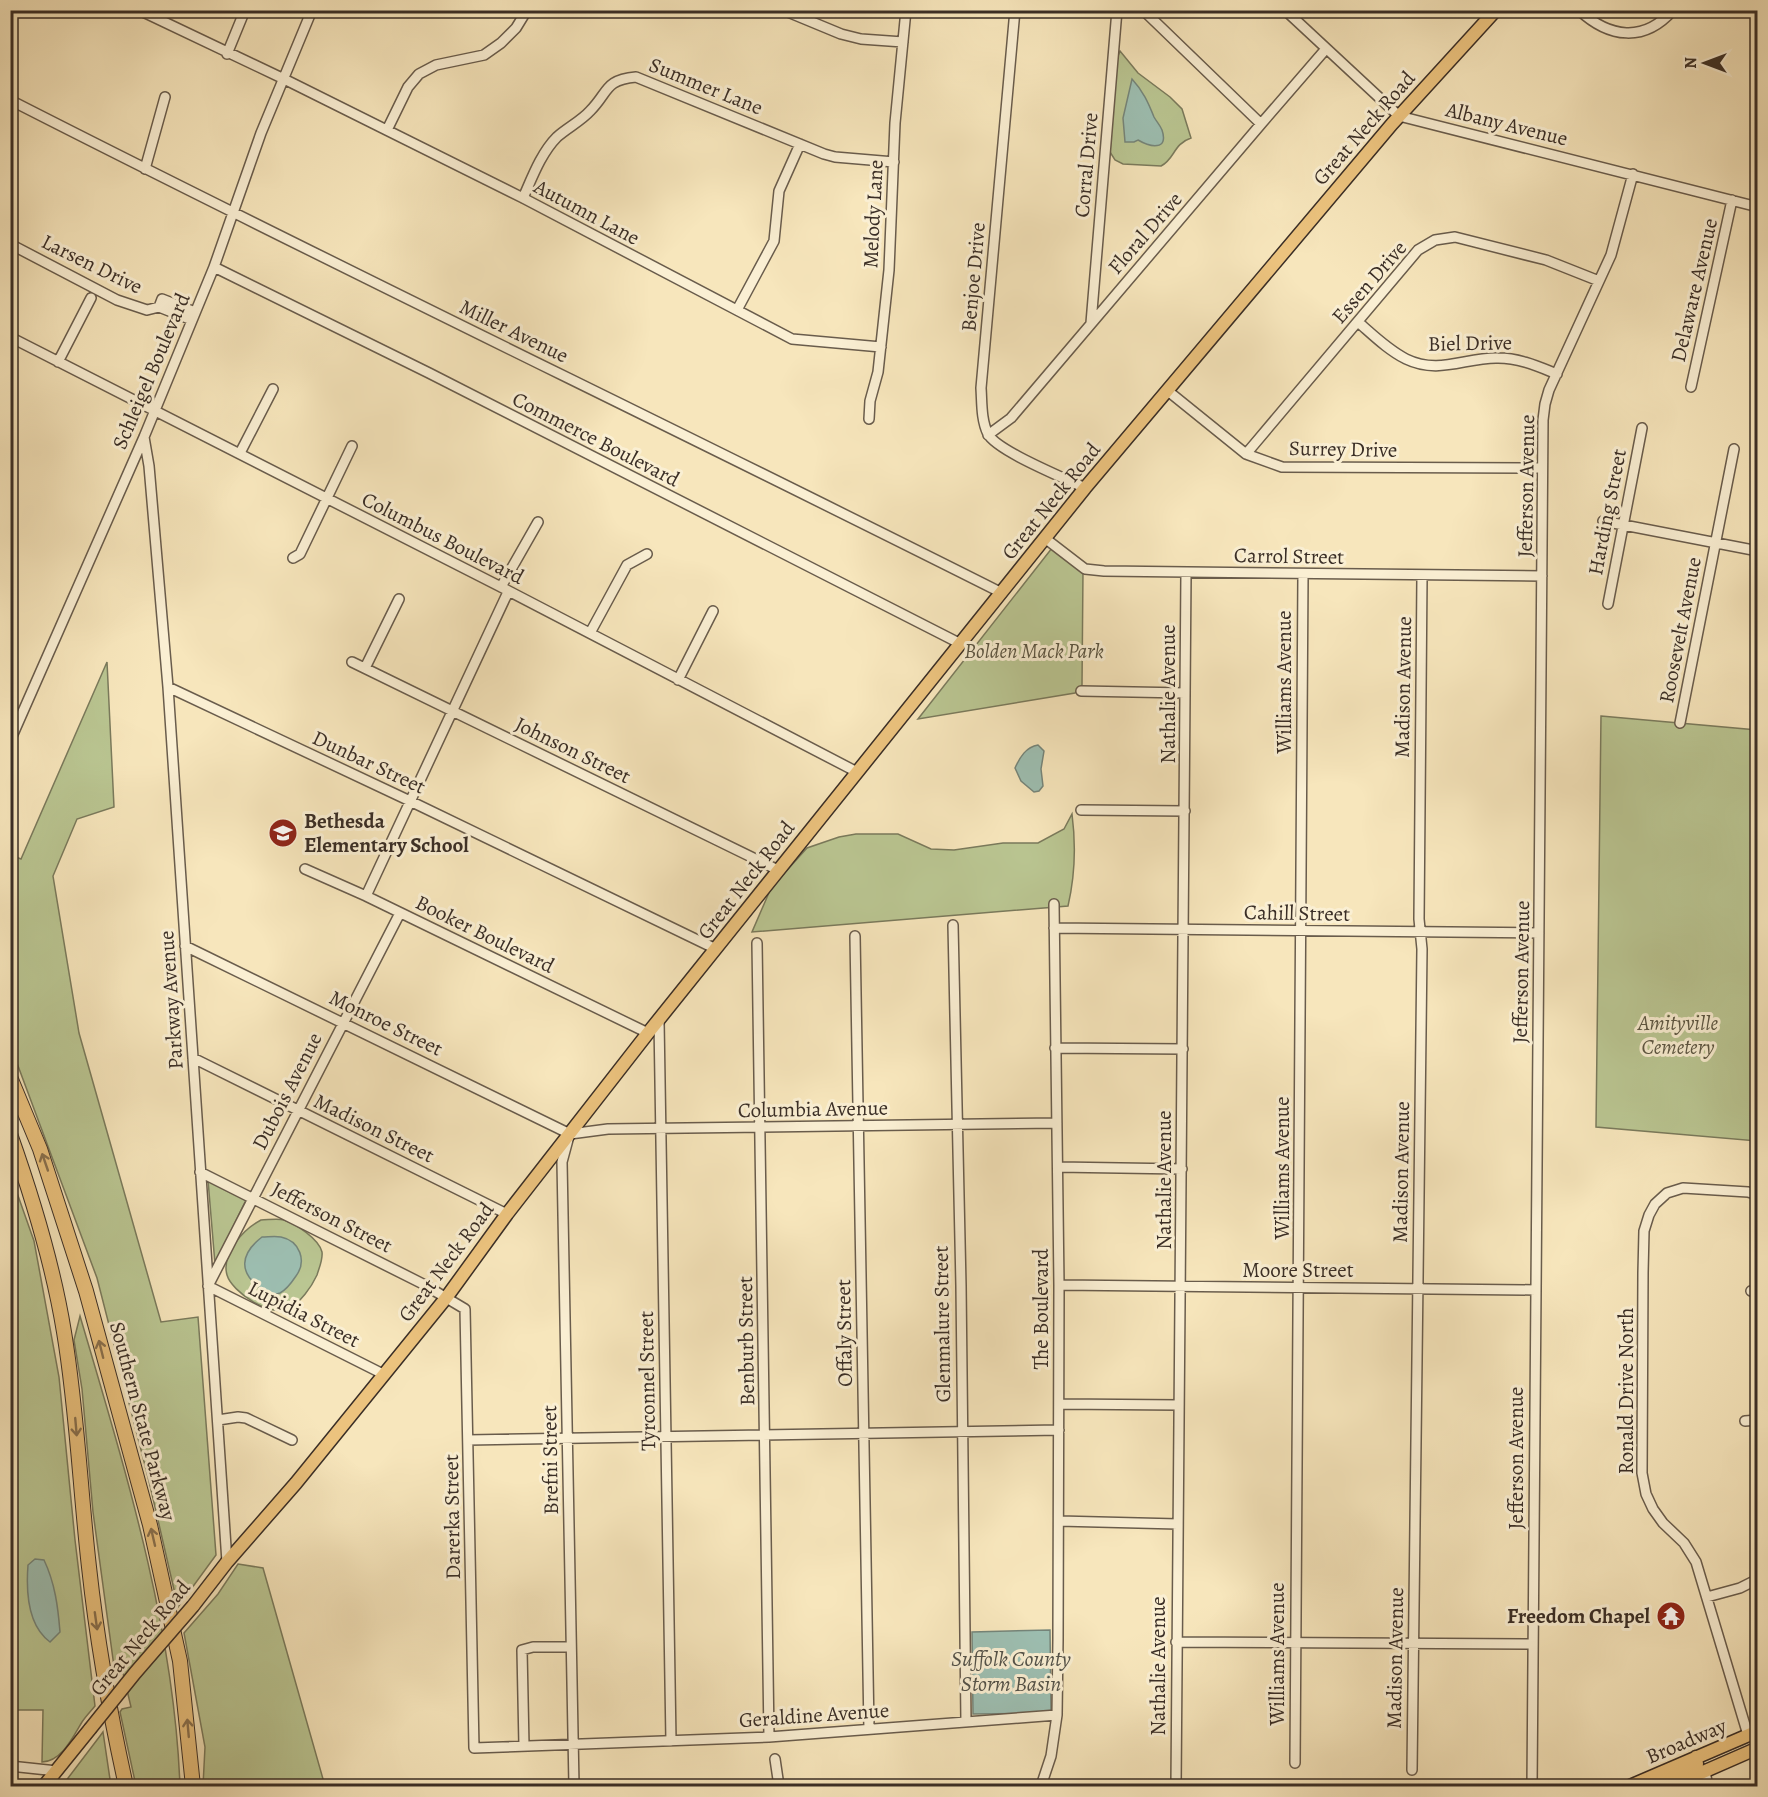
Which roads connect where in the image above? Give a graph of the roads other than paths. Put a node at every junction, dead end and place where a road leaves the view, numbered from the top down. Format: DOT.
graph roads {
  1 [pos="139,10"];
  2 [pos="245,10"];
  3 [pos="312,10"];
  4 [pos="527,10"];
  5 [pos="783,10"];
  6 [pos="906,10"];
  7 [pos="1015,10"];
  8 [pos="1118,10"];
  9 [pos="1143,10"];
  10 [pos="1285,10"];
  11 [pos="1496,10"];
  12 [pos="1579,10"];
  13 [pos="1673,10"];
  14 [pos="903,42"];
  15 [pos="1326,50"];
  16 [pos="227,54"];
  17 [pos="284,79"];
  18 [pos="165,97"];
  19 [pos="10,100"];
  20 [pos="1399,116"];
  21 [pos="1261,123"];
  22 [pos="387,130"];
  23 [pos="800,144"];
  24 [pos="894,162"];
  25 [pos="145,169"];
  26 [pos="1633,174"];
  27 [pos="523,198"];
  28 [pos="1732,200"];
  29 [pos="1758,207"];
  30 [pos="234,213"];
  31 [pos="10,244"];
  32 [pos="214,267"];
  33 [pos="1599,281"];
  34 [pos="91,298"];
  35 [pos="737,310"];
  36 [pos="194,316"];
  37 [pos="1358,322"];
  38 [pos="1091,323"];
  39 [pos="10,337"];
  40 [pos="881,347"];
  41 [pos="58,362"];
  42 [pos="1557,374"];
  43 [pos="1691,387"];
  44 [pos="273,389"];
  45 [pos="1168,391"];
  46 [pos="154,410"];
  47 [pos="869,419"];
  48 [pos="1642,428"];
  49 [pos="988,435"];
  50 [pos="144,437"];
  51 [pos="352,446"];
  52 [pos="1734,449"];
  53 [pos="240,453"];
  54 [pos="1246,454"];
  55 [pos="1542,468"];
  56 [pos="1085,488"];
  57 [pos="326,498"];
  58 [pos="1603,521"];
  59 [pos="538,522"];
  60 [pos="1623,525"];
  61 [pos="1046,539"];
  62 [pos="1716,543"];
  63 [pos="1758,551"];
  64 [pos="647,554"];
  65 [pos="293,558"];
  66 [pos="1186,573"];
  67 [pos="1303,574"];
  68 [pos="1422,576"];
  69 [pos="1542,576"];
  70 [pos="505,590"];
  71 [pos="1002,593"];
  72 [pos="399,599"];
  73 [pos="1608,604"];
  74 [pos="713,610"];
  75 [pos="590,633"];
  76 [pos="961,644"];
  77 [pos="352,662"];
  78 [pos="365,668"];
  79 [pos="678,680"];
  80 [pos="168,687"];
  81 [pos="1081,691"];
  82 [pos="1185,693"];
  83 [pos="452,711"];
  84 [pos="1680,723"];
  85 [pos="10,741"];
  86 [pos="857,772"];
  87 [pos="410,801"];
  88 [pos="1081,810"];
  89 [pos="1185,811"];
  90 [pos="305,868"];
  91 [pos="778,870"];
  92 [pos="366,896"];
  93 [pos="1054,904"];
  94 [pos="400,913"];
  95 [pos="953,925"];
  96 [pos="1054,928"];
  97 [pos="1184,929"];
  98 [pos="1302,931"];
  99 [pos="1420,932"];
  100 [pos="1539,933"];
  101 [pos="855,936"];
  102 [pos="757,943"];
  103 [pos="185,946"];
  104 [pos="716,950"];
  105 [pos="659,1021"];
  106 [pos="343,1022"];
  107 [pos="648,1033"];
  108 [pos="1056,1048"];
  109 [pos="1183,1049"];
  110 [pos="193,1058"];
  111 [pos="10,1077"];
  112 [pos="298,1111"];
  113 [pos="1057,1124"];
  114 [pos="957,1125"];
  115 [pos="859,1126"];
  116 [pos="759,1128"];
  117 [pos="661,1129"];
  118 [pos="10,1134"];
  119 [pos="570,1134"];
  120 [pos="1058,1167"];
  121 [pos="1182,1169"];
  122 [pos="201,1172"];
  123 [pos="1758,1195"];
  124 [pos="254,1198"];
  125 [pos="507,1214"];
  126 [pos="1059,1285"];
  127 [pos="208,1286"];
  128 [pos="1182,1287"];
  129 [pos="1299,1288"];
  130 [pos="1418,1289"];
  131 [pos="1536,1290"];
  132 [pos="446,1298"];
  133 [pos="383,1374"];
  134 [pos="1059,1404"];
  135 [pos="1179,1405"];
  136 [pos="218,1420"];
  137 [pos="1758,1420"];
  138 [pos="1744,1421"];
  139 [pos="1059,1430"];
  140 [pos="961,1431"];
  141 [pos="863,1432"];
  142 [pos="766,1434"];
  143 [pos="666,1437"];
  144 [pos="567,1438"];
  145 [pos="292,1440"];
  146 [pos="468,1440"];
  147 [pos="1059,1521"];
  148 [pos="1178,1524"];
  149 [pos="226,1562"];
  150 [pos="1758,1579"];
  151 [pos="1707,1597"];
  152 [pos="1176,1642"];
  153 [pos="1295,1643"];
  154 [pos="1414,1644"];
  155 [pos="1533,1644"];
  156 [pos="571,1647"];
  157 [pos="1057,1715"];
  158 [pos="966,1722"];
  159 [pos="868,1729"];
  160 [pos="1753,1733"];
  161 [pos="769,1737"];
  162 [pos="671,1741"];
  163 [pos="573,1744"];
  164 [pos="524,1746"];
  165 [pos="474,1748"];
  166 [pos="1758,1748"];
  167 [pos="1696,1757"];
  168 [pos="119,1758"];
  169 [pos="775,1759"];
  170 [pos="1295,1762"];
  171 [pos="10,1766"];
  172 [pos="1412,1770"];
  173 [pos="57,1771"];
  174 [pos="1705,1772"];
  175 [pos="44,1786"];
  176 [pos="120,1786"];
  177 [pos="126,1786"];
  178 [pos="193,1786"];
  179 [pos="574,1786"];
  180 [pos="779,1786"];
  181 [pos="1041,1786"];
  182 [pos="1176,1786"];
  183 [pos="1532,1786"];
  184 [pos="1630,1786"];
  185 [pos="1653,1786"];
  186 [pos="1671,1786"];
  187 [pos="1708,1786"];
  1 -- 16 [label="street, Autumn Lane"];
  2 -- 16 [label="street"];
  3 -- 17 [label="street, Schleigel Boulevard"];
  4 -- 22 [label="street"];
  5 -- 14 [label="street"];
  6 -- 14 [label="street, Melody Lane"];
  7 -- 49 [label="street, Benjoe Drive"];
  8 -- 38 [label="street, Corral Drive"];
  9 -- 21 [label="street"];
  10 -- 15 [label="street, Albany Avenue"];
  11 -- 20 [label="main road, Great Neck Road"];
  12 -- 13 [label="street"];
  14 -- 24 [label="street, Melody Lane"];
  15 -- 20 [label="street, Albany Avenue"];
  15 -- 21 [label="street, Floral Drive"];
  16 -- 17 [label="street, Autumn Lane"];
  17 -- 22 [label="street, Autumn Lane"];
  17 -- 30 [label="street, Schleigel Boulevard"];
  18 -- 25 [label="street"];
  19 -- 25 [label="street, Miller Avenue"];
  20 -- 26 [label="street, Albany Avenue"];
  20 -- 45 [label="main road, Great Neck Road"];
  21 -- 38 [label="street, Floral Drive"];
  22 -- 27 [label="street, Autumn Lane"];
  23 -- 24 [label="street, Summer Lane"];
  23 -- 27 [label="street, Summer Lane"];
  23 -- 35 [label="street"];
  24 -- 40 [label="street, Melody Lane"];
  25 -- 30 [label="street, Miller Avenue"];
  26 -- 28 [label="street, Albany Avenue"];
  26 -- 33 [label="street, Jefferson Avenue"];
  27 -- 35 [label="street, Autumn Lane"];
  28 -- 29 [label="street, Albany Avenue"];
  28 -- 43 [label="street, Delaware Avenue"];
  30 -- 32 [label="street, Schleigel Boulevard"];
  30 -- 71 [label="street, Miller Avenue"];
  31 -- 36 [label="street, Larsen Drive"];
  32 -- 36 [label="street, Schleigel Boulevard"];
  32 -- 76 [label="street, Commerce Boulevard"];
  33 -- 37 [label="street, Essen Drive"];
  33 -- 42 [label="street, Jefferson Avenue"];
  34 -- 41 [label="street"];
  35 -- 40 [label="street, Autumn Lane"];
  36 -- 46 [label="street, Schleigel Boulevard"];
  37 -- 42 [label="street, Biel Drive"];
  37 -- 54 [label="street, Essen Drive"];
  38 -- 49 [label="street, Floral Drive"];
  39 -- 41 [label="street, Columbus Boulevard"];
  40 -- 47 [label="street, Melody Lane"];
  41 -- 46 [label="street, Columbus Boulevard"];
  42 -- 55 [label="street, Jefferson Avenue"];
  44 -- 53 [label="street"];
  45 -- 54 [label="street, Surrey Drive"];
  45 -- 56 [label="main road, Great Neck Road"];
  46 -- 50 [label="street, Schleigel Boulevard"];
  46 -- 53 [label="street, Columbus Boulevard"];
  48 -- 60 [label="street, Harding Street"];
  49 -- 56 [label="street"];
  50 -- 80 [label="street, Parkway Avenue"];
  50 -- 85 [label="street, Schleigel Boulevard"];
  51 -- 57 [label="street"];
  52 -- 62 [label="street, Roosevelt Avenue"];
  53 -- 57 [label="street, Columbus Boulevard"];
  54 -- 55 [label="street, Surrey Drive"];
  55 -- 69 [label="street, Jefferson Avenue"];
  56 -- 61 [label="main road, Great Neck Road"];
  57 -- 65 [label="street"];
  57 -- 70 [label="street, Columbus Boulevard"];
  58 -- 60 [label="street"];
  59 -- 70 [label="street"];
  60 -- 62 [label="street"];
  60 -- 73 [label="street, Harding Street"];
  61 -- 66 [label="street, Carrol Street"];
  61 -- 71 [label="main road, Great Neck Road"];
  62 -- 63 [label="street"];
  62 -- 84 [label="street, Roosevelt Avenue"];
  64 -- 75 [label="street"];
  66 -- 67 [label="street, Carrol Street"];
  66 -- 82 [label="street, Nathalie Avenue"];
  67 -- 68 [label="street, Carrol Street"];
  67 -- 98 [label="street, Williams Avenue"];
  68 -- 69 [label="street, Carrol Street"];
  68 -- 99 [label="street, Madison Avenue"];
  69 -- 100 [label="street, Jefferson Avenue"];
  70 -- 75 [label="street, Columbus Boulevard"];
  70 -- 83 [label="street"];
  71 -- 76 [label="main road, Great Neck Road"];
  72 -- 78 [label="street"];
  74 -- 79 [label="street"];
  75 -- 79 [label="street, Columbus Boulevard"];
  76 -- 86 [label="main road, Great Neck Road"];
  77 -- 78 [label="street, Johnson Street"];
  78 -- 83 [label="street, Johnson Street"];
  79 -- 86 [label="street, Columbus Boulevard"];
  80 -- 87 [label="street, Dunbar Street"];
  80 -- 103 [label="street, Parkway Avenue"];
  81 -- 82 [label="street"];
  82 -- 89 [label="street, Nathalie Avenue"];
  83 -- 87 [label="street"];
  83 -- 91 [label="street, Johnson Street"];
  86 -- 91 [label="main road, Great Neck Road"];
  87 -- 92 [label="street"];
  87 -- 104 [label="street, Dunbar Street"];
  88 -- 89 [label="street"];
  89 -- 97 [label="street, Nathalie Avenue"];
  90 -- 92 [label="street, Booker Boulevard"];
  91 -- 104 [label="main road, Great Neck Road"];
  92 -- 94 [label="street, Booker Boulevard"];
  93 -- 96 [label="street, The Boulevard"];
  94 -- 106 [label="street, Dubois Avenue"];
  94 -- 107 [label="street, Booker Boulevard"];
  95 -- 114 [label="street, Glenmalure Street"];
  96 -- 97 [label="street, Cahill Street"];
  96 -- 108 [label="street, The Boulevard"];
  97 -- 98 [label="street, Cahill Street"];
  97 -- 109 [label="street, Nathalie Avenue"];
  98 -- 99 [label="street, Cahill Street"];
  98 -- 129 [label="street, Williams Avenue"];
  99 -- 100 [label="street, Cahill Street"];
  99 -- 130 [label="street, Madison Avenue"];
  100 -- 131 [label="street, Jefferson Avenue"];
  101 -- 115 [label="street, Offaly Street"];
  102 -- 116 [label="street, Benburb Street"];
  103 -- 106 [label="street, Monroe Street"];
  103 -- 110 [label="street, Parkway Avenue"];
  104 -- 105 [label="main road, Great Neck Road"];
  105 -- 107 [label="main road, Great Neck Road"];
  105 -- 117 [label="street, Tyrconnel Street"];
  106 -- 112 [label="street, Dubois Avenue"];
  106 -- 119 [label="street, Monroe Street"];
  107 -- 119 [label="main road, Great Neck Road"];
  108 -- 109 [label="street"];
  108 -- 113 [label="street, The Boulevard"];
  109 -- 121 [label="street, Nathalie Avenue"];
  110 -- 112 [label="street, Madison Street"];
  110 -- 122 [label="street, Parkway Avenue"];
  178 -- 111 [label="highway, Southern State Parkway, one-way"];
  112 -- 124 [label="street, Dubois Avenue"];
  112 -- 125 [label="street, Madison Street"];
  113 -- 114 [label="street, Columbia Avenue"];
  113 -- 120 [label="street, The Boulevard"];
  114 -- 115 [label="street, Columbia Avenue"];
  114 -- 140 [label="street, Glenmalure Street"];
  115 -- 116 [label="street, Columbia Avenue"];
  115 -- 141 [label="street, Offaly Street"];
  116 -- 117 [label="street, Columbia Avenue"];
  116 -- 142 [label="street, Benburb Street"];
  117 -- 119 [label="street, Columbia Avenue"];
  117 -- 143 [label="street, Tyrconnel Street"];
  118 -- 168 [label="highway, one-way"];
  119 -- 125 [label="main road, Great Neck Road"];
  119 -- 144 [label="street, Brefni Street"];
  120 -- 121 [label="street"];
  120 -- 126 [label="street, The Boulevard"];
  121 -- 128 [label="street, Nathalie Avenue"];
  122 -- 124 [label="street, Jefferson Street"];
  122 -- 127 [label="street, Parkway Avenue"];
  123 -- 151 [label="street, Ronald Drive North"];
  124 -- 127 [label="street, Dubois Avenue"];
  124 -- 132 [label="street, Jefferson Street"];
  125 -- 132 [label="main road, Great Neck Road"];
  126 -- 128 [label="street, Moore Street"];
  126 -- 134 [label="street, The Boulevard"];
  127 -- 133 [label="street, Lupidia Street"];
  127 -- 136 [label="street, Parkway Avenue"];
  128 -- 129 [label="street, Moore Street"];
  128 -- 135 [label="street, Nathalie Avenue"];
  129 -- 130 [label="street, Moore Street"];
  129 -- 153 [label="street, Williams Avenue"];
  130 -- 131 [label="street, Moore Street"];
  130 -- 154 [label="street, Madison Avenue"];
  131 -- 155 [label="street, Jefferson Avenue"];
  132 -- 133 [label="main road, Great Neck Road"];
  132 -- 146 [label="street, Darerka Street"];
  133 -- 149 [label="main road, Great Neck Road"];
  134 -- 135 [label="street"];
  134 -- 139 [label="street, The Boulevard"];
  135 -- 148 [label="street, Nathalie Avenue"];
  136 -- 145 [label="street"];
  136 -- 149 [label="street, Parkway Avenue"];
  137 -- 138 [label="street"];
  139 -- 140 [label="street"];
  139 -- 147 [label="street, The Boulevard"];
  140 -- 141 [label="street"];
  140 -- 158 [label="street, Glenmalure Street"];
  141 -- 142 [label="street"];
  141 -- 159 [label="street, Offaly Street"];
  142 -- 143 [label="street"];
  142 -- 161 [label="street, Benburb Street"];
  143 -- 144 [label="street"];
  143 -- 162 [label="street, Tyrconnel Street"];
  144 -- 146 [label="street"];
  144 -- 156 [label="street, Brefni Street"];
  146 -- 165 [label="street, Darerka Street"];
  147 -- 148 [label="street"];
  147 -- 157 [label="street, The Boulevard"];
  148 -- 152 [label="street, Nathalie Avenue"];
  149 -- 173 [label="main road, Great Neck Road, bridge"];
  150 -- 151 [label="street"];
  151 -- 160 [label="street, Ronald Drive North"];
  152 -- 153 [label="street"];
  152 -- 182 [label="street, Nathalie Avenue"];
  153 -- 154 [label="street"];
  153 -- 170 [label="street, Williams Avenue"];
  154 -- 155 [label="street"];
  154 -- 172 [label="street, Madison Avenue"];
  155 -- 183 [label="street, Jefferson Avenue"];
  156 -- 163 [label="street, Brefni Street"];
  156 -- 164 [label="street"];
  157 -- 158 [label="street, Geraldine Avenue"];
  157 -- 181 [label="street, The Boulevard"];
  158 -- 159 [label="street, Geraldine Avenue"];
  159 -- 161 [label="street, Geraldine Avenue"];
  160 -- 167 [label="main road, Broadway"];
  160 -- 174 [label="main road"];
  161 -- 162 [label="street, Geraldine Avenue"];
  162 -- 163 [label="street, Geraldine Avenue"];
  163 -- 164 [label="street, Geraldine Avenue"];
  163 -- 179 [label="street, Brefni Street"];
  164 -- 165 [label="street, Geraldine Avenue"];
  166 -- 174 [label="main road, Broadway"];
  167 -- 184 [label="main road, Broadway"];
  167 -- 185 [label="main road"];
  168 -- 176 [label="highway"];
  168 -- 177 [label="highway"];
  169 -- 180 [label="street"];
  171 -- 173 [label="street"];
  173 -- 175 [label="main road, Great Neck Road"];
  174 -- 186 [label="main road, Broadway"];
  174 -- 187 [label="street"];
}
